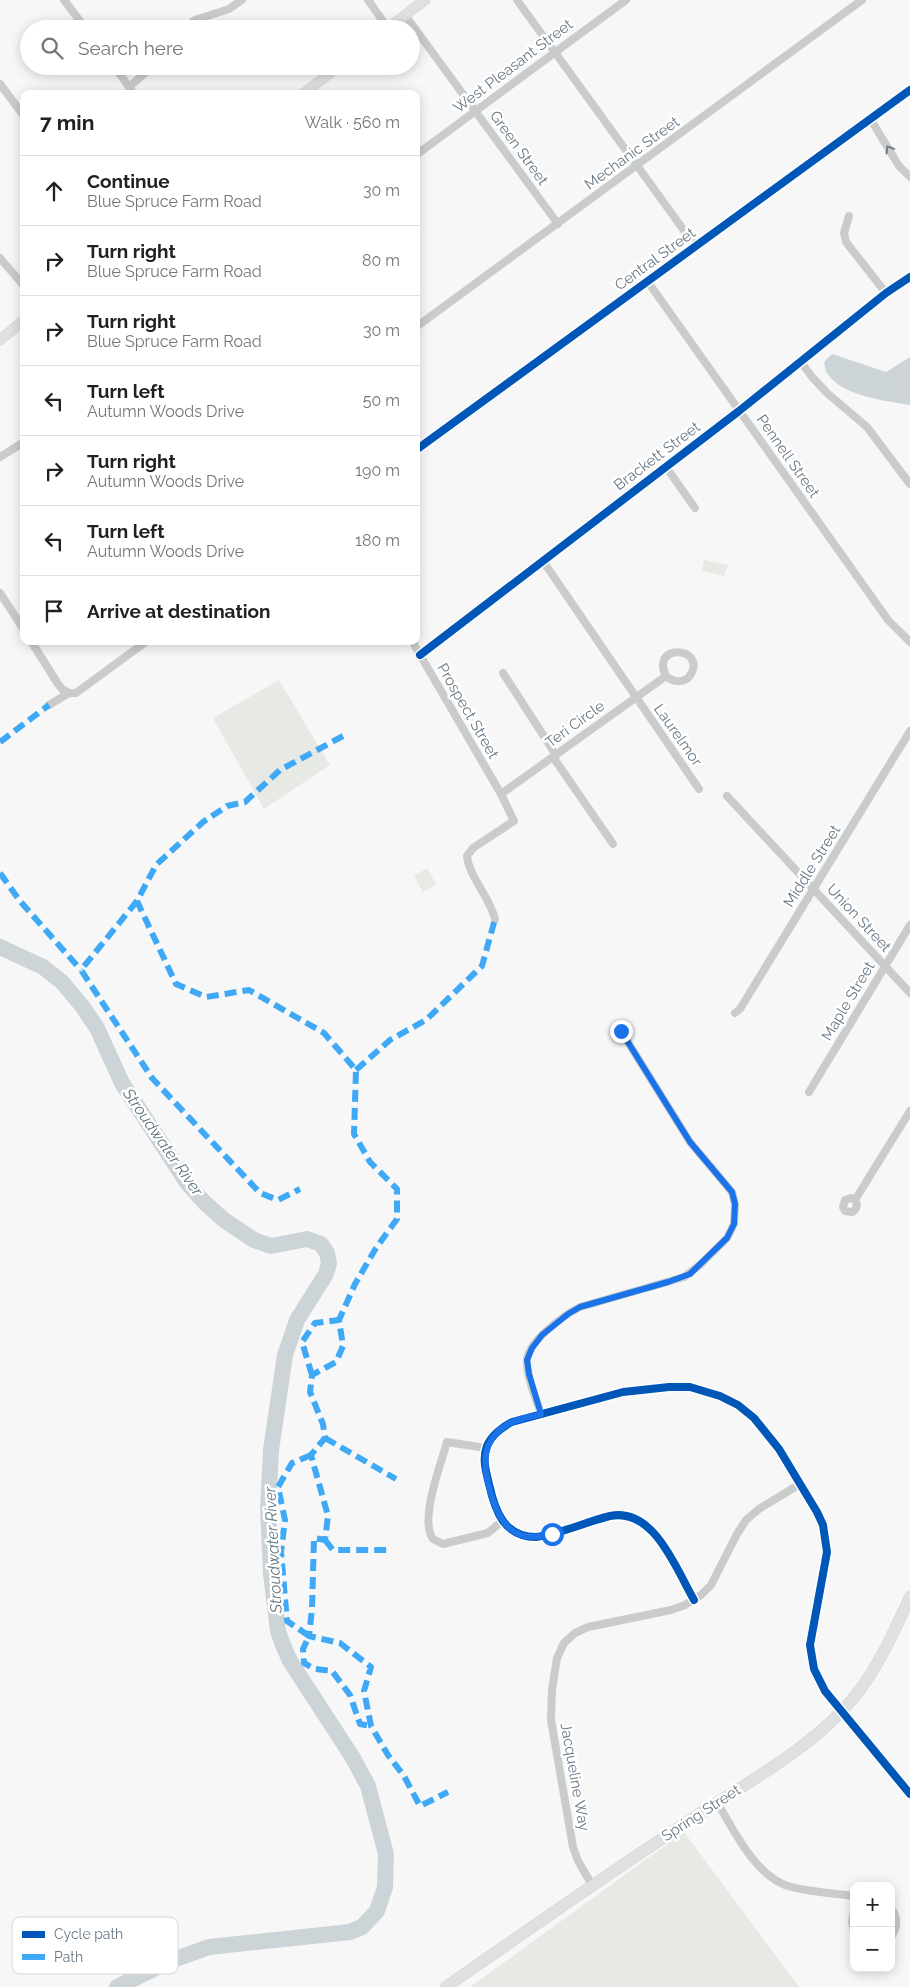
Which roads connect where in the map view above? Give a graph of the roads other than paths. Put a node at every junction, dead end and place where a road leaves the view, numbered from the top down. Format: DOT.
graph roads {
  1 [pos="64,0"];
  2 [pos="242,0"];
  3 [pos="368,0"];
  4 [pos="425,0"];
  5 [pos="517,0"];
  6 [pos="626,0"];
  7 [pos="862,0"];
  8 [pos="405,15"];
  9 [pos="79,20"];
  10 [pos="195,20"];
  11 [pos="382,20"];
  12 [pos="398,20"];
  13 [pos="409,20"];
  14 [pos="420,35"];
  15 [pos="555,52"];
  16 [pos="120,75"];
  17 [pos="146,75"];
  18 [pos="327,75"];
  19 [pos="0,84"];
  20 [pos="131,90"];
  21 [pos="133,90"];
  22 [pos="308,90"];
  23 [pos="910,90"];
  24 [pos="20,111"];
  25 [pos="476,112"];
  26 [pos="871,120"];
  27 [pos="420,152"];
  28 [pos="638,166"];
  29 [pos="910,177"];
  30 [pos="849,216"];
  31 [pos="558,224"];
  32 [pos="696,247"];
  33 [pos="0,258"];
  34 [pos="910,277"];
  35 [pos="20,281"];
  36 [pos="648,282"];
  37 [pos="886,293"];
  38 [pos="20,323"];
  39 [pos="420,324"];
  40 [pos="0,340"];
  41 [pos="801,362"];
  42 [pos="739,411"];
  43 [pos="20,445"];
  44 [pos="420,447"];
  45 [pos="0,457"];
  46 [pos="666,467"];
  47 [pos="910,484"];
  48 [pos="695,508"];
  49 [pos="543,561"];
  50 [pos="0,593"];
  51 [pos="20,624"];
  52 [pos="910,642"];
  53 [pos="34,645"];
  54 [pos="140,645"];
  55 [pos="414,645"];
  56 [pos="420,655"];
  57 [pos="503,674"];
  58 [pos="666,676"];
  59 [pos="69,693"];
  60 [pos="635,698"];
  61 [pos="49,706"];
  62 [pos="910,731"];
  63 [pos="554,756"];
  64 [pos="698,789"];
  65 [pos="501,794"];
  66 [pos="727,796"];
  67 [pos="613,844"];
  68 [pos="813,889"];
  69 [pos="495,919"];
  70 [pos="910,925"];
  71 [pos="885,967"];
  72 [pos="910,993"];
  73 [pos="735,1012"];
  74 [pos="621,1031"];
  75 [pos="809,1092"];
  76 [pos="910,1111"];
  77 [pos="855,1200"];
  78 [pos="541,1414"];
  79 [pos="486,1448"];
  80 [pos="800,1484"];
  81 [pos="502,1521"];
  82 [pos="910,1596"];
  83 [pos="694,1600"];
  84 [pos="842,1712"];
  85 [pos="910,1794"];
  86 [pos="717,1802"];
  87 [pos="592,1885"];
  88 [pos="850,1895"];
  89 [pos="895,1914"];
  90 [pos="895,1931"];
  91 [pos="446,1987"];
  1 -- 9 [label="street"];
  2 -- 10 [label="street"];
  3 -- 11 [label="street"];
  4 -- 8 [label="main road"];
  5 -- 15 [label="street"];
  6 -- 15 [label="street, West Pleasant Street"];
  7 -- 28 [label="street, Mechanic Street"];
  8 -- 12 [label="main road"];
  8 -- 13 [label="street, Green Street"];
  14 -- 25 [label="street, Green Street"];
  15 -- 25 [label="street, West Pleasant Street"];
  15 -- 28 [label="street"];
  16 -- 20 [label="street"];
  17 -- 21 [label="street"];
  18 -- 22 [label="main road"];
  19 -- 24 [label="street"];
  23 -- 26 [label="street, Central Street"];
  25 -- 27 [label="street, West Pleasant Street"];
  25 -- 31 [label="street, Green Street"];
  29 -- 26 [label="street, one-way"];
  26 -- 32 [label="street, Central Street"];
  28 -- 31 [label="street, Mechanic Street"];
  28 -- 32 [label="street"];
  30 -- 37 [label="street"];
  31 -- 39 [label="street, Mechanic Street"];
  32 -- 36 [label="street, Central Street"];
  33 -- 35 [label="street"];
  34 -- 37 [label="street, Brackett Street"];
  36 -- 42 [label="street, Pennell Street"];
  36 -- 44 [label="street, Central Street"];
  37 -- 41 [label="street, Brackett Street"];
  38 -- 40 [label="main road"];
  41 -- 42 [label="street, Brackett Street"];
  41 -- 47 [label="street"];
  42 -- 46 [label="street, Brackett Street"];
  42 -- 52 [label="street, Pennell Street"];
  43 -- 45 [label="street"];
  46 -- 48 [label="street"];
  46 -- 49 [label="street, Brackett Street"];
  49 -- 56 [label="street, Brackett Street"];
  49 -- 60 [label="street, Laurelmor"];
  50 -- 51 [label="street"];
  53 -- 59 [label="street"];
  54 -- 59 [label="street"];
  55 -- 56 [label="street, Prospect Street"];
  56 -- 65 [label="street, Prospect Street"];
  57 -- 63 [label="street"];
  58 -- 58 [label="street"];
  58 -- 60 [label="street, Teri Circle"];
  59 -- 61 [label="street"];
  60 -- 63 [label="street, Teri Circle"];
  60 -- 64 [label="street, Laurelmor"];
  62 -- 68 [label="street, Middle Street"];
  63 -- 65 [label="street, Teri Circle"];
  63 -- 67 [label="street"];
  65 -- 69 [label="street, Prospect Street"];
  66 -- 68 [label="street, Union Street"];
  68 -- 71 [label="street, Union Street"];
  68 -- 73 [label="street, Middle Street"];
  70 -- 71 [label="street, Maple Street"];
  71 -- 72 [label="street, Union Street"];
  71 -- 75 [label="street, Maple Street"];
  74 -- 78 [label="street"];
  76 -- 77 [label="street"];
  78 -- 79 [label="street"];
  78 -- 80 [label="street"];
  79 -- 81 [label="street"];
  79 -- 81 [label="street"];
  80 -- 83 [label="street, Jacqueline Way"];
  80 -- 84 [label="street"];
  81 -- 83 [label="street"];
  82 -- 84 [label="main road, Spring Street"];
  83 -- 87 [label="street, Jacqueline Way"];
  84 -- 85 [label="street"];
  84 -- 86 [label="main road, Spring Street"];
  86 -- 87 [label="main road, Spring Street"];
  86 -- 88 [label="street"];
  87 -- 91 [label="main road, Spring Street"];
  89 -- 90 [label="street"];
}
